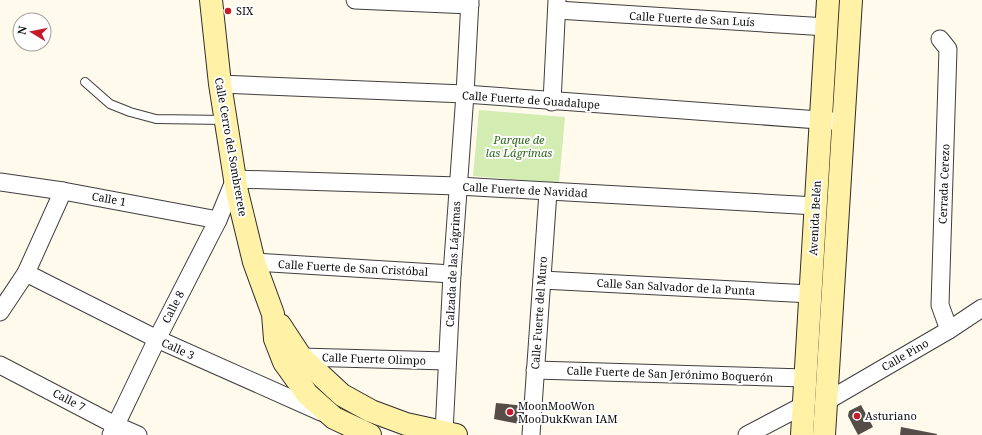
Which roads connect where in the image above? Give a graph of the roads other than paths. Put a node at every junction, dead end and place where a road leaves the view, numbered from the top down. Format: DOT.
graph roads {
  1 [pos="210,0"];
  2 [pos="355,0"];
  3 [pos="828,0"];
  4 [pos="835,0"];
  5 [pos="843,0"];
  6 [pos="851,0"];
  7 [pos="470,2"];
  8 [pos="557,5"];
  9 [pos="827,27"];
  10 [pos="940,39"];
  11 [pos="85,82"];
  12 [pos="220,84"];
  13 [pos="465,94"];
  14 [pos="552,102"];
  15 [pos="226,120"];
  16 [pos="832,121"];
  17 [pos="235,179"];
  18 [pos="0,182"];
  19 [pos="458,186"];
  20 [pos="63,191"];
  21 [pos="548,192"];
  22 [pos="816,206"];
  23 [pos="218,220"];
  24 [pos="254,262"];
  25 [pos="26,273"];
  26 [pos="452,274"];
  27 [pos="542,280"];
  28 [pos="811,294"];
  29 [pos="982,308"];
  30 [pos="0,312"];
  31 [pos="273,314"];
  32 [pos="949,330"];
  33 [pos="157,339"];
  34 [pos="301,357"];
  35 [pos="447,361"];
  36 [pos="0,365"];
  37 [pos="535,370"];
  38 [pos="817,389"];
  39 [pos="804,405"];
  40 [pos="334,418"];
  41 [pos="113,430"];
  42 [pos="812,433"];
  43 [pos="450,434"];
  44 [pos="138,435"];
  45 [pos="370,435"];
  46 [pos="531,435"];
  47 [pos="747,435"];
  1 -- 12 [label="main road, Calle Cerro del Sombrerete"];
  2 -- 7 [label="street"];
  3 -- 9 [label="main road, Avenida Belén"];
  4 -- 16 [label="lane"];
  5 -- 16 [label="lane"];
  6 -- 16 [label="main road, Avenida Belén"];
  7 -- 13 [label="street, Calzada de las Lágrimas"];
  8 -- 9 [label="street, Calle Fuerte de San Luís"];
  8 -- 14 [label="street"];
  9 -- 16 [label="main road, Avenida Belén"];
  10 -- 32 [label="street, Cerrada Cerezo"];
  11 -- 15 [label="lane"];
  12 -- 13 [label="street, Calle Fuerte de Guadalupe"];
  12 -- 15 [label="main road, Calle Cerro del Sombrerete"];
  13 -- 14 [label="street, Calle Fuerte de Guadalupe"];
  13 -- 19 [label="street, Calzada de las Lágrimas"];
  14 -- 16 [label="street, Calle Fuerte de Guadalupe"];
  15 -- 17 [label="main road, Calle Cerro del Sombrerete"];
  16 -- 22 [label="main road, Avenida Belén"];
  16 -- 38 [label="main road, Avenida Belén"];
  16 -- 42 [label="lane"];
  17 -- 19 [label="street, Calle Fuerte de Navidad"];
  17 -- 23 [label="street, Calle 8"];
  17 -- 24 [label="main road, Calle Cerro del Sombrerete"];
  18 -- 20 [label="street, Calle 1"];
  19 -- 21 [label="street, Calle Fuerte de Navidad"];
  19 -- 26 [label="street, Calzada de las Lágrimas"];
  20 -- 23 [label="street, Calle 1"];
  20 -- 25 [label="street"];
  21 -- 22 [label="street, Calle Fuerte de Navidad"];
  21 -- 27 [label="street, Calle Fuerte del Muro"];
  22 -- 28 [label="main road, Avenida Belén"];
  23 -- 33 [label="street, Calle 8"];
  24 -- 26 [label="street, Calle Fuerte de San Cristóbal"];
  24 -- 31 [label="main road, Calle Cerro del Sombrerete"];
  25 -- 30 [label="street"];
  25 -- 33 [label="street, Calle 3"];
  26 -- 35 [label="street, Calzada de las Lágrimas"];
  27 -- 28 [label="street, Calle San Salvador de la Punta"];
  27 -- 37 [label="street, Calle Fuerte del Muro"];
  28 -- 38 [label="main road, Avenida Belén"];
  29 -- 32 [label="street, Calle Pino"];
  31 -- 34 [label="main road, Calle Cerro del Sombrerete"];
  31 -- 40 [label="main road, Calle Cerro del Sombrerete"];
  32 -- 38 [label="street, Calle Pino"];
  33 -- 40 [label="street, Calle 3"];
  33 -- 41 [label="street, Calle 8"];
  34 -- 35 [label="street, Calle Fuerte Olimpo"];
  34 -- 43 [label="main road, Calle Cerro del Sombrerete"];
  35 -- 43 [label="street, Calzada de las Lágrimas"];
  36 -- 41 [label="street, Calle 7"];
  37 -- 38 [label="street, Calle Fuerte de San Jerónimo Boquerón"];
  37 -- 46 [label="street, Calle Fuerte del Muro"];
  38 -- 39 [label="main road, Avenida Belén"];
  38 -- 42 [label="main road, Avenida Belén"];
  39 -- 42 [label="main road, Avenida Belén"];
  39 -- 47 [label="street"];
  40 -- 45 [label="main road, Calle Cerro del Sombrerete"];
  41 -- 44 [label="street, Calle 7"];
}
